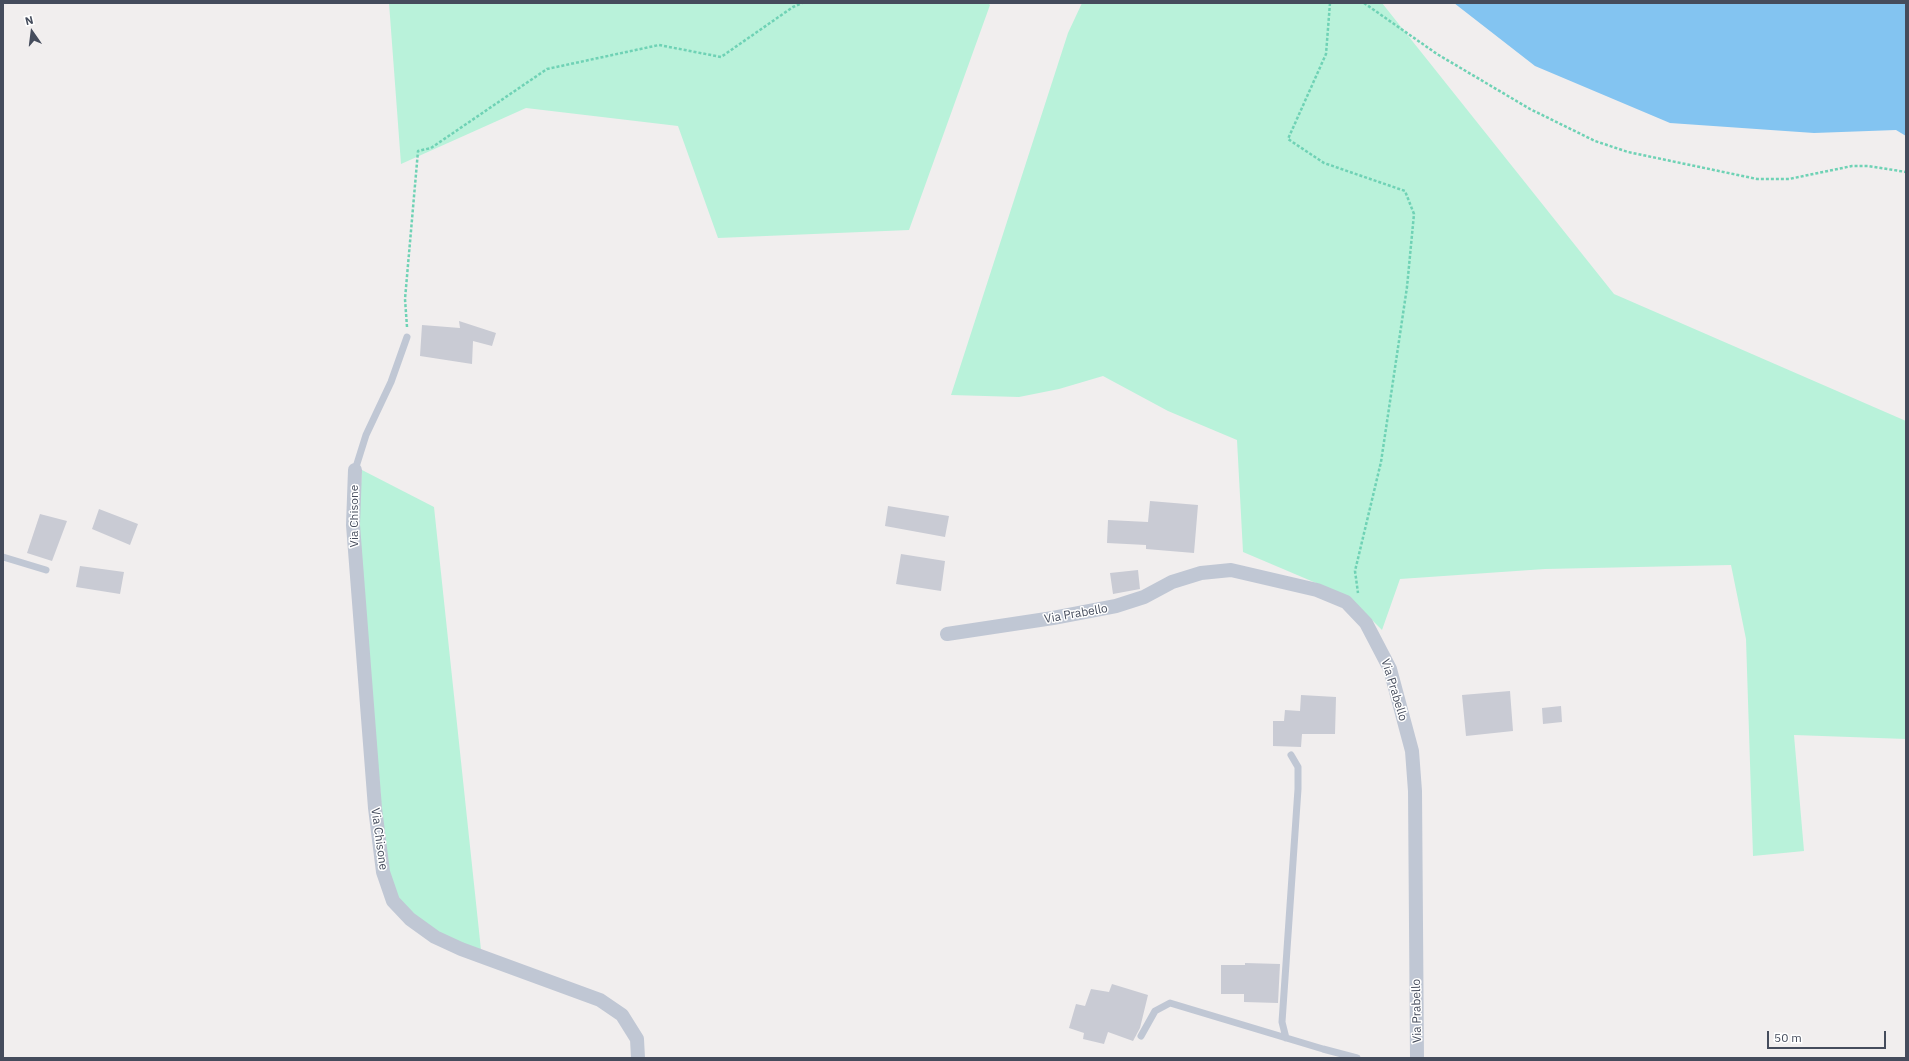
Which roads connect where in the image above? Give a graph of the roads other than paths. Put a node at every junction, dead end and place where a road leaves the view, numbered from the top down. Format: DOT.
graph roads {
  1 [pos="407,337"];
  2 [pos="355,470"];
  3 [pos="3,557"];
  4 [pos="46,570"];
  5 [pos="947,634"];
  6 [pos="1290,755"];
  7 [pos="1141,1036"];
  8 [pos="1286,1038"];
  9 [pos="638,1058"];
  10 [pos="1357,1058"];
  11 [pos="1417,1058"];
  1 -- 2 [label="lane"];
  2 -- 9 [label="street, Via Chisone"];
  3 -- 4 [label="lane"];
  5 -- 11 [label="street, Via Prabello"];
  6 -- 8 [label="lane"];
  7 -- 8 [label="lane"];
  8 -- 10 [label="lane"];
}
